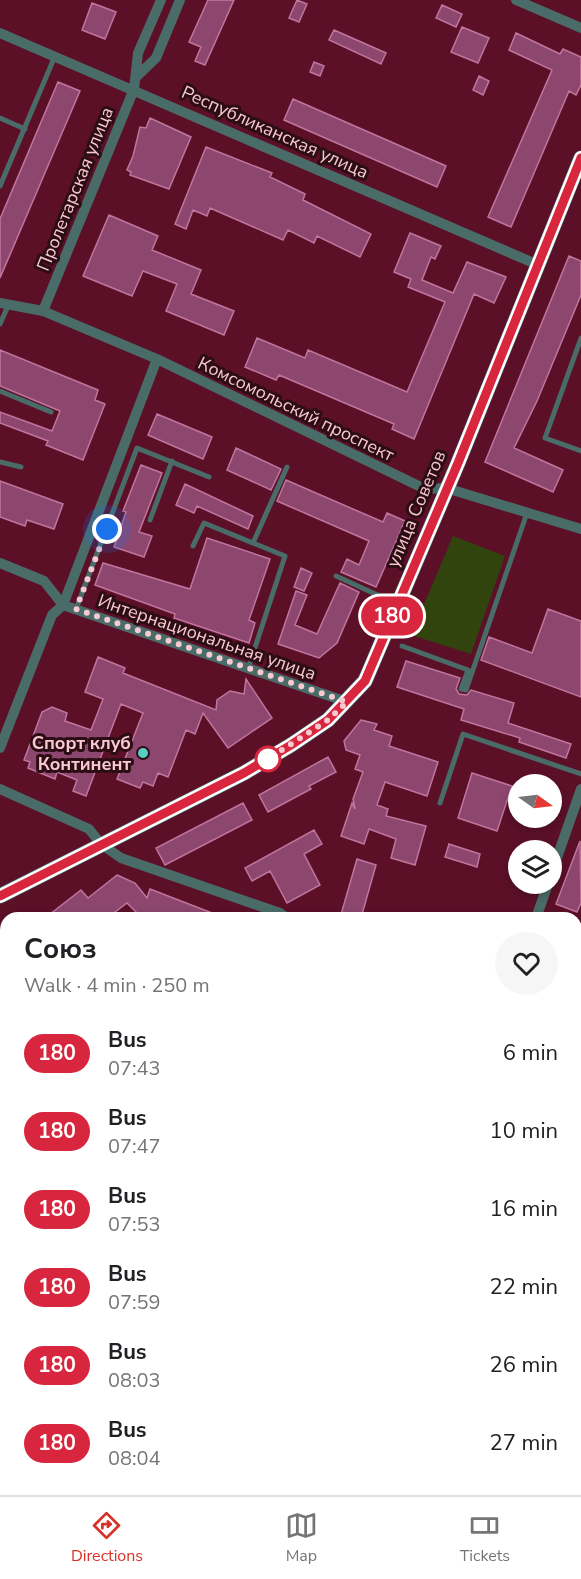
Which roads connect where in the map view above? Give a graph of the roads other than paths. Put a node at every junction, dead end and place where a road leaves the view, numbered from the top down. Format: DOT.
graph roads {
  1 [pos="161,0"];
  2 [pos="180,0"];
  3 [pos="516,0"];
  4 [pos="581,28"];
  5 [pos="0,33"];
  6 [pos="55,57"];
  7 [pos="135,83"];
  8 [pos="0,118"];
  9 [pos="25,129"];
  10 [pos="581,158"];
  11 [pos="0,186"];
  12 [pos="536,264"];
  13 [pos="4,304"];
  14 [pos="43,312"];
  15 [pos="0,324"];
  16 [pos="581,338"];
  17 [pos="158,359"];
  18 [pos="0,391"];
  19 [pos="51,412"];
  20 [pos="581,451"];
  21 [pos="172,461"];
  22 [pos="0,462"];
  23 [pos="21,467"];
  24 [pos="287,467"];
  25 [pos="209,477"];
  26 [pos="446,488"];
  27 [pos="527,512"];
  28 [pos="150,520"];
  29 [pos="581,529"];
  30 [pos="253,543"];
  31 [pos="193,546"];
  32 [pos="0,563"];
  33 [pos="336,576"];
  34 [pos="397,604"];
  35 [pos="63,605"];
  36 [pos="76,609"];
  37 [pos="402,646"];
  38 [pos="248,669"];
  39 [pos="347,702"];
  40 [pos="0,748"];
  41 [pos="581,774"];
  42 [pos="0,789"];
  43 [pos="581,789"];
  44 [pos="440,803"];
  45 [pos="562,843"];
  46 [pos="101,844"];
  47 [pos="544,894"];
  48 [pos="0,896"];
  49 [pos="277,912"];
  50 [pos="538,912"];
  1 -- 7 [label="street, Пролетарская улица"];
  2 -- 7 [label="street, Пролетарская улица"];
  3 -- 4 [label="street"];
  5 -- 6 [label="street, Республиканская улица"];
  6 -- 7 [label="street, Республиканская улица"];
  6 -- 9 [label="lane"];
  7 -- 12 [label="street, Республиканская улица"];
  7 -- 14 [label="street, Пролетарская улица"];
  8 -- 9 [label="lane"];
  9 -- 11 [label="lane"];
  10 -- 12 [label="main road, улица Советов"];
  12 -- 26 [label="main road, улица Советов"];
  13 -- 14 [label="street, Комсомольский проспект"];
  13 -- 15 [label="lane"];
  14 -- 17 [label="street, Комсомольский проспект"];
  16 -- 20 [label="lane"];
  17 -- 26 [label="street, Комсомольский проспект"];
  17 -- 35 [label="street"];
  18 -- 19 [label="lane"];
  21 -- 25 [label="lane"];
  21 -- 28 [label="lane"];
  21 -- 36 [label="lane"];
  22 -- 23 [label="lane"];
  24 -- 30 [label="lane"];
  26 -- 27 [label="street, Комсомольский проспект"];
  26 -- 34 [label="main road, улица Советов"];
  27 -- 29 [label="street, Комсомольский проспект"];
  27 -- 37 [label="lane"];
  30 -- 31 [label="lane"];
  30 -- 38 [label="lane"];
  32 -- 35 [label="street"];
  33 -- 34 [label="lane"];
  34 -- 39 [label="main road, улица Советов"];
  35 -- 36 [label="street, Интернациональная улица"];
  35 -- 40 [label="street"];
  36 -- 38 [label="street, Интернациональная улица"];
  38 -- 39 [label="street, Интернациональная улица"];
  39 -- 46 [label="main road, улица Советов"];
  41 -- 44 [label="lane"];
  42 -- 46 [label="street"];
  43 -- 45 [label="street"];
  46 -- 48 [label="main road, улица Советов"];
  46 -- 49 [label="street"];
  47 -- 50 [label="street"];
}
